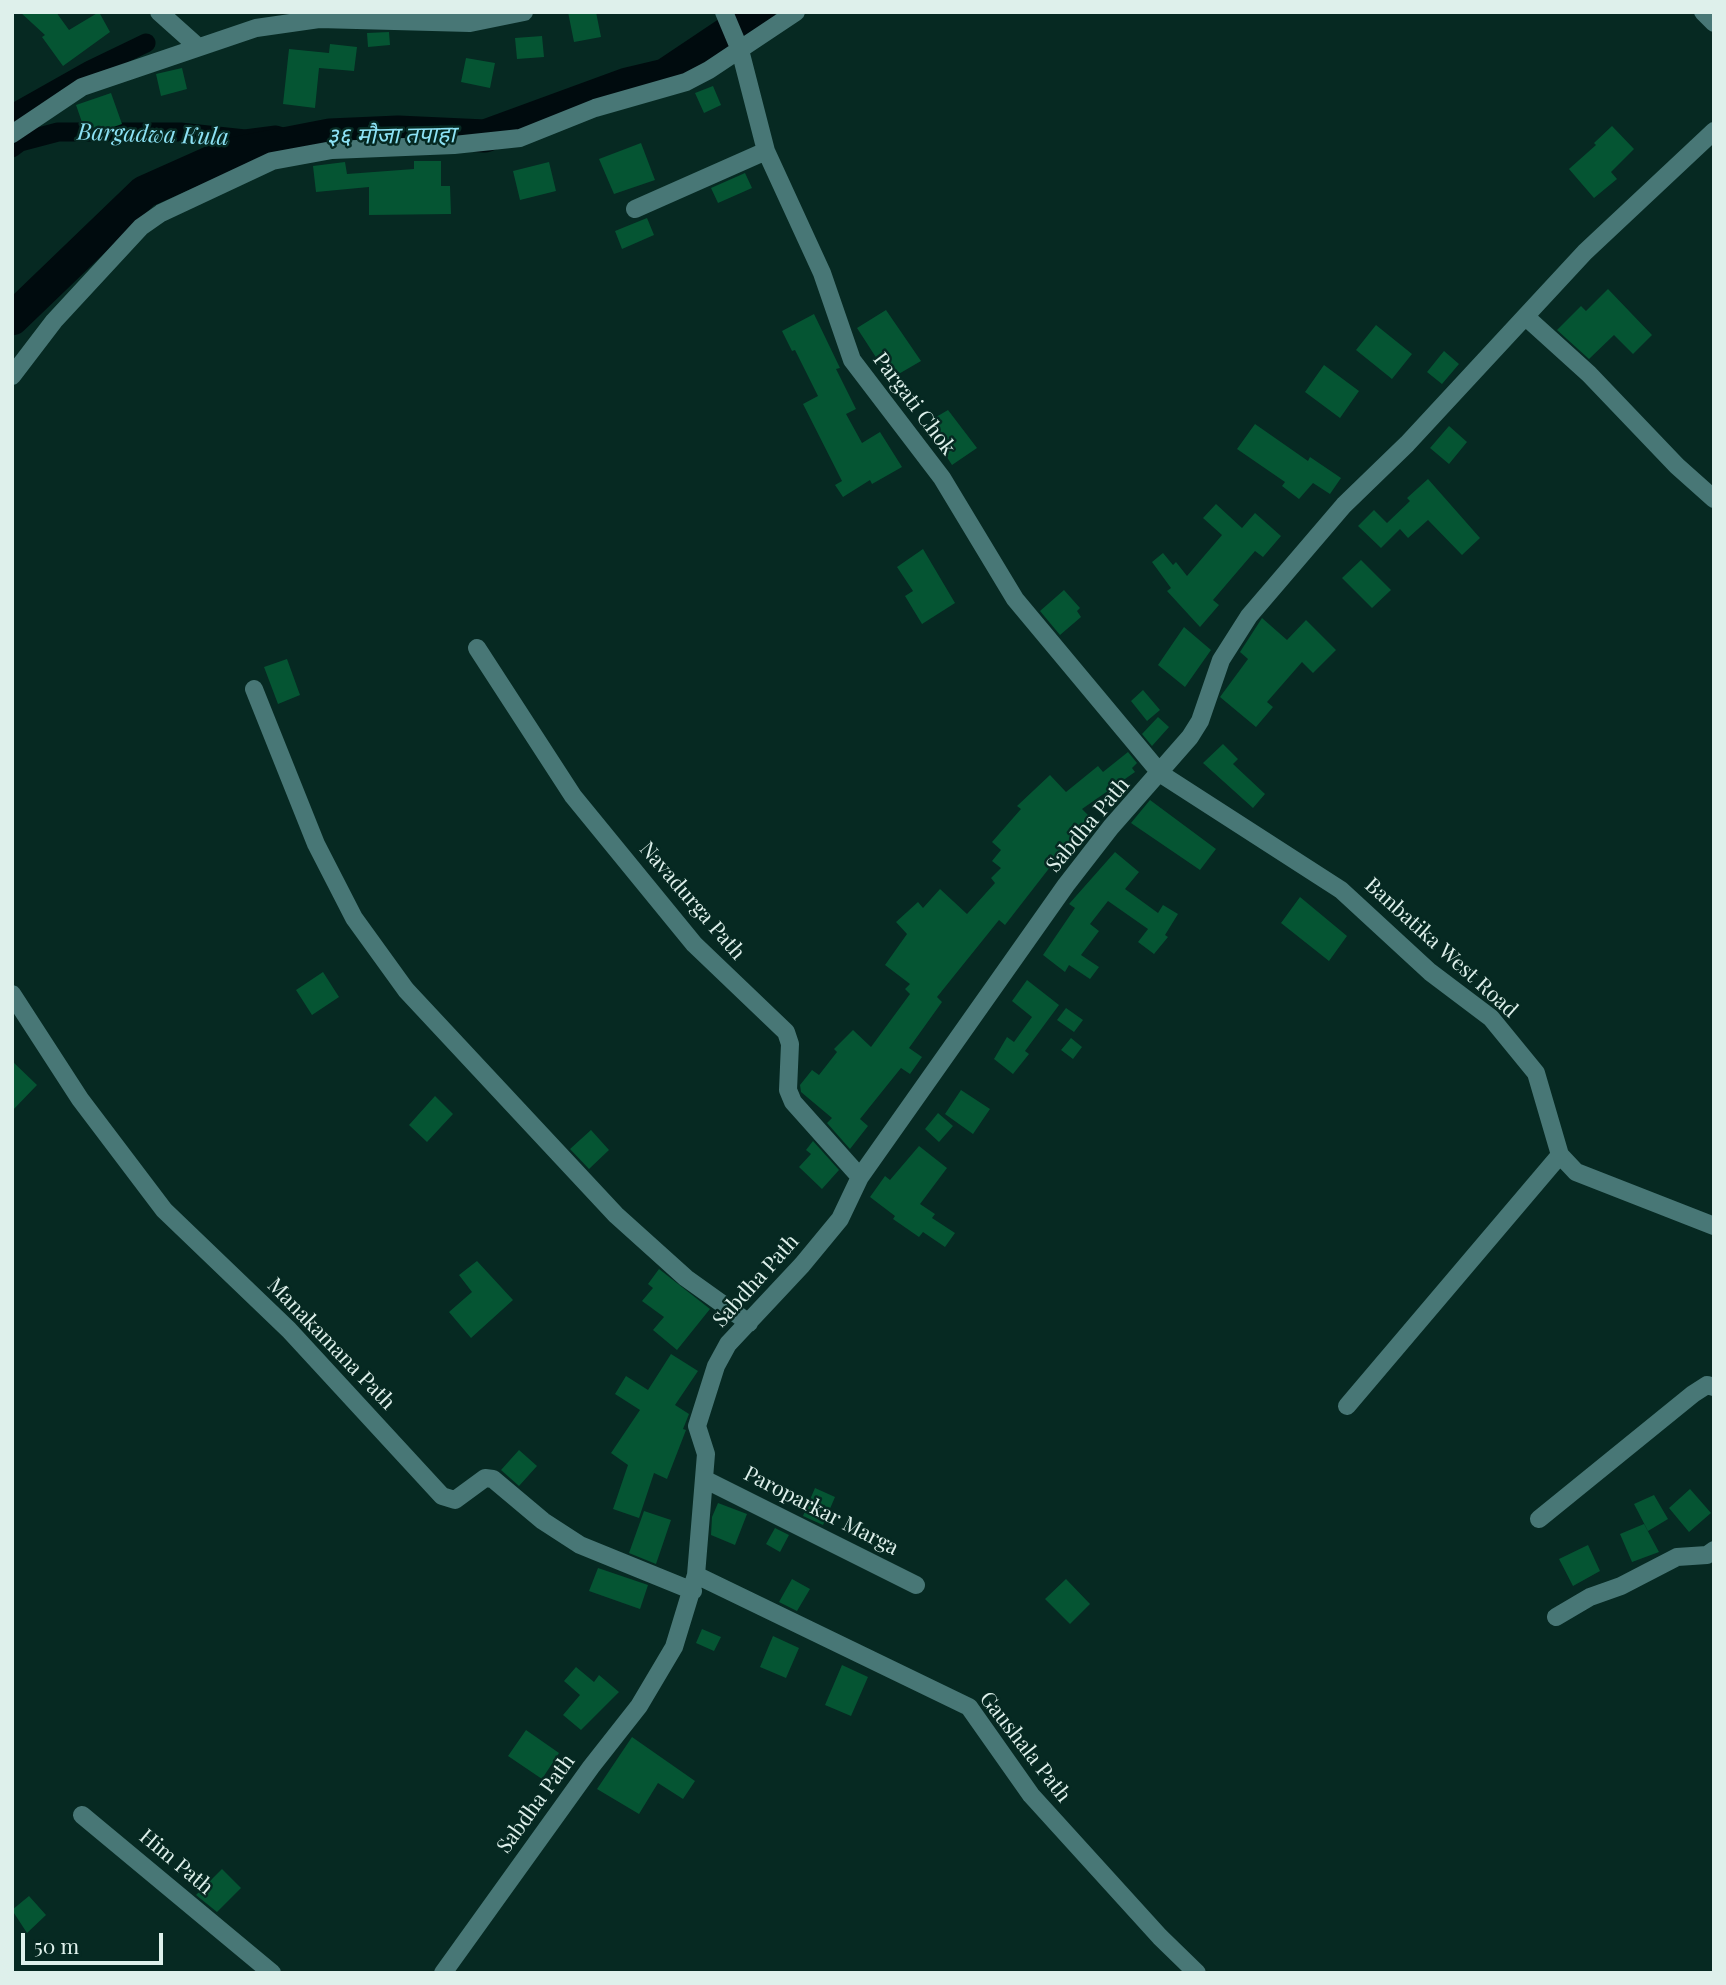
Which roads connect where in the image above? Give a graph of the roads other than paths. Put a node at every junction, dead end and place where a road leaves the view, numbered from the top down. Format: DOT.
graph roads {
  1 [pos="159,12"];
  2 [pos="524,12"];
  3 [pos="796,12"];
  4 [pos="1703,12"];
  5 [pos="726,16"];
  6 [pos="1714,23"];
  7 [pos="197,46"];
  8 [pos="739,47"];
  9 [pos="1714,131"];
  10 [pos="12,134"];
  11 [pos="766,151"];
  12 [pos="635,209"];
  13 [pos="1526,317"];
  14 [pos="12,376"];
  15 [pos="1714,499"];
  16 [pos="477,648"];
  17 [pos="254,689"];
  18 [pos="1161,774"];
  19 [pos="12,994"];
  20 [pos="1560,1155"];
  21 [pos="860,1177"];
  22 [pos="1714,1226"];
  23 [pos="749,1323"];
  24 [pos="1714,1387"];
  25 [pos="1347,1406"];
  26 [pos="704,1479"];
  27 [pos="1539,1519"];
  28 [pos="1714,1550"];
  29 [pos="694,1583"];
  30 [pos="916,1585"];
  31 [pos="1556,1617"];
  32 [pos="82,1815"];
  33 [pos="450,1970"];
  34 [pos="272,1973"];
  35 [pos="1197,1973"];
  1 -- 7 [label="street"];
  2 -- 7 [label="street"];
  3 -- 8 [label="street"];
  4 -- 6 [label="street"];
  5 -- 8 [label="street, Pargati Chok"];
  7 -- 10 [label="street"];
  8 -- 11 [label="street, Pargati Chok"];
  8 -- 14 [label="street"];
  9 -- 13 [label="street, Sabdha Path"];
  11 -- 12 [label="street"];
  11 -- 18 [label="street, Pargati Chok"];
  13 -- 15 [label="street"];
  13 -- 18 [label="street, Sabdha Path"];
  16 -- 21 [label="street, Navadurga Path"];
  17 -- 23 [label="street"];
  18 -- 20 [label="street, Banbatika West Road"];
  18 -- 21 [label="street, Sabdha Path"];
  19 -- 29 [label="street, Manakamana Path"];
  20 -- 22 [label="street"];
  20 -- 25 [label="street"];
  21 -- 23 [label="street, Sabdha Path"];
  23 -- 26 [label="street, Sabdha Path"];
  24 -- 27 [label="street"];
  26 -- 29 [label="street, Sabdha Path"];
  26 -- 30 [label="street, Paroparkar Marga"];
  28 -- 31 [label="street"];
  29 -- 33 [label="street, Sabdha Path"];
  29 -- 35 [label="street, Gaushala Path"];
  32 -- 34 [label="street, Him Path"];
}
